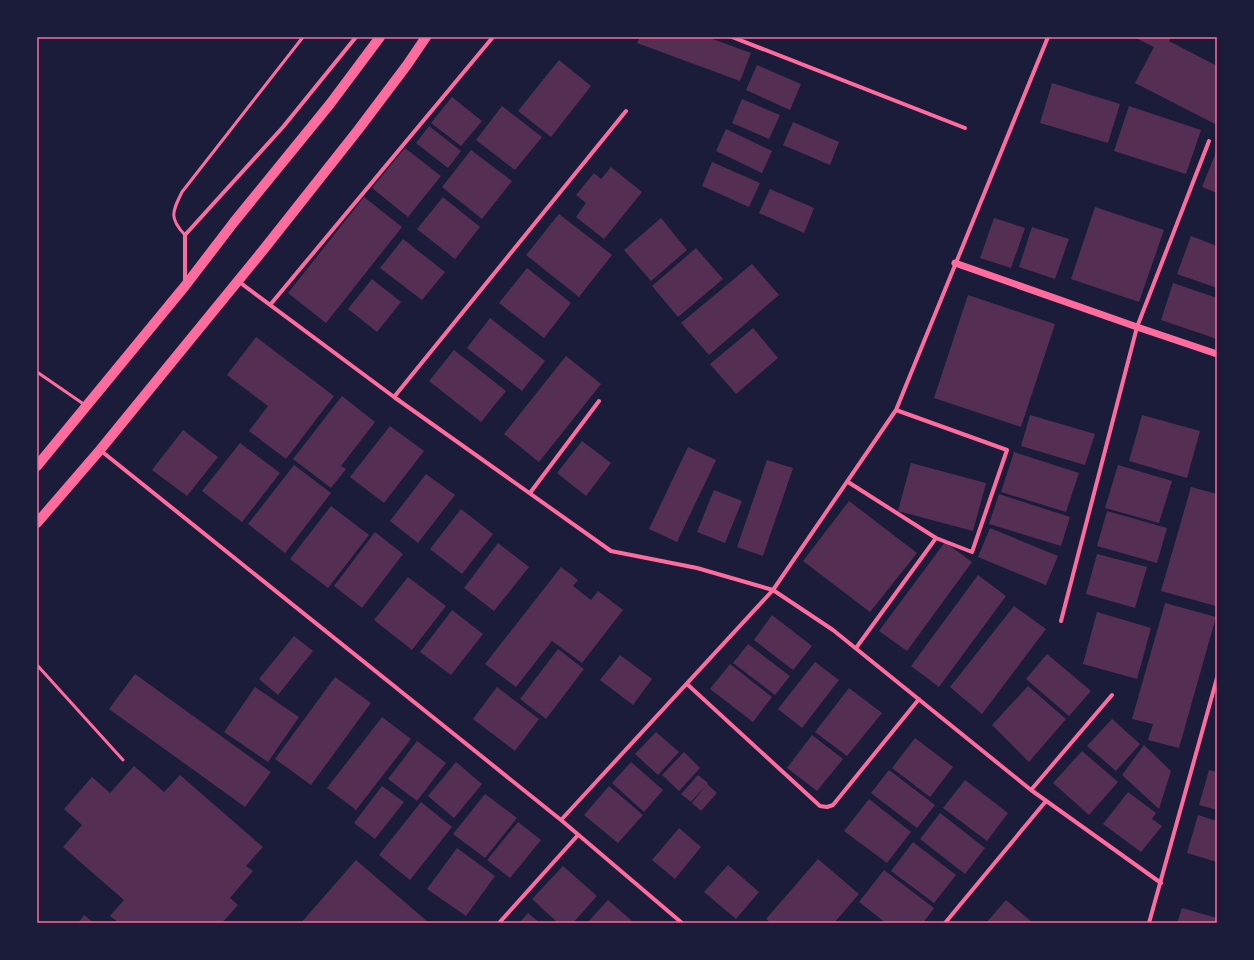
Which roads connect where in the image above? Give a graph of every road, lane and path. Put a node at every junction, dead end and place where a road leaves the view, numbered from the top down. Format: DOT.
graph roads {
  1 [pos="303,37"];
  2 [pos="356,37"];
  3 [pos="380,37"];
  4 [pos="426,37"];
  5 [pos="493,37"];
  6 [pos="732,37"];
  7 [pos="1048,37"];
  8 [pos="626,111"];
  9 [pos="965,128"];
  10 [pos="1208,141"];
  11 [pos="186,235"];
  12 [pos="956,263"];
  13 [pos="237,281"];
  14 [pos="185,286"];
  15 [pos="270,305"];
  16 [pos="1137,327"];
  17 [pos="1217,354"];
  18 [pos="37,372"];
  19 [pos="394,397"];
  20 [pos="599,401"];
  21 [pos="87,406"];
  22 [pos="896,410"];
  23 [pos="100,450"];
  24 [pos="37,466"];
  25 [pos="848,482"];
  26 [pos="530,493"];
  27 [pos="37,523"];
  28 [pos="936,538"];
  29 [pos="773,590"];
  30 [pos="1061,621"];
  31 [pos="856,648"];
  32 [pos="37,665"];
  33 [pos="1217,678"];
  34 [pos="687,684"];
  35 [pos="1112,695"];
  36 [pos="919,699"];
  37 [pos="123,760"];
  38 [pos="1032,790"];
  39 [pos="1046,801"];
  40 [pos="561,820"];
  41 [pos="578,835"];
  42 [pos="1161,883"];
  43 [pos="499,923"];
  44 [pos="682,923"];
  45 [pos="945,923"];
  46 [pos="1149,923"];
  1 -- 11 [label="lane"];
  2 -- 11 [label="street"];
  3 -- 14 [label="main road"];
  4 -- 13 [label="main road"];
  5 -- 15 [label="street"];
  6 -- 9 [label="street"];
  7 -- 12 [label="street"];
  8 -- 19 [label="street"];
  10 -- 16 [label="street"];
  11 -- 14 [label="street"];
  12 -- 16 [label="street"];
  12 -- 22 [label="street"];
  13 -- 15 [label="street"];
  13 -- 23 [label="main road"];
  14 -- 21 [label="main road"];
  15 -- 19 [label="street"];
  16 -- 17 [label="street"];
  16 -- 30 [label="street"];
  18 -- 21 [label="lane"];
  19 -- 26 [label="street"];
  20 -- 26 [label="street"];
  21 -- 24 [label="main road"];
  22 -- 25 [label="street"];
  22 -- 28 [label="street"];
  23 -- 27 [label="main road"];
  23 -- 40 [label="street"];
  25 -- 28 [label="street"];
  25 -- 29 [label="street"];
  26 -- 29 [label="street"];
  28 -- 31 [label="street"];
  29 -- 31 [label="street"];
  29 -- 34 [label="street"];
  31 -- 36 [label="street"];
  32 -- 37 [label="lane"];
  33 -- 42 [label="street"];
  34 -- 36 [label="street"];
  34 -- 40 [label="street"];
  35 -- 38 [label="street"];
  36 -- 38 [label="street"];
  38 -- 39 [label="street"];
  39 -- 42 [label="street"];
  39 -- 45 [label="street"];
  40 -- 41 [label="street"];
  41 -- 43 [label="street"];
  41 -- 44 [label="street"];
  42 -- 46 [label="street"];
}
